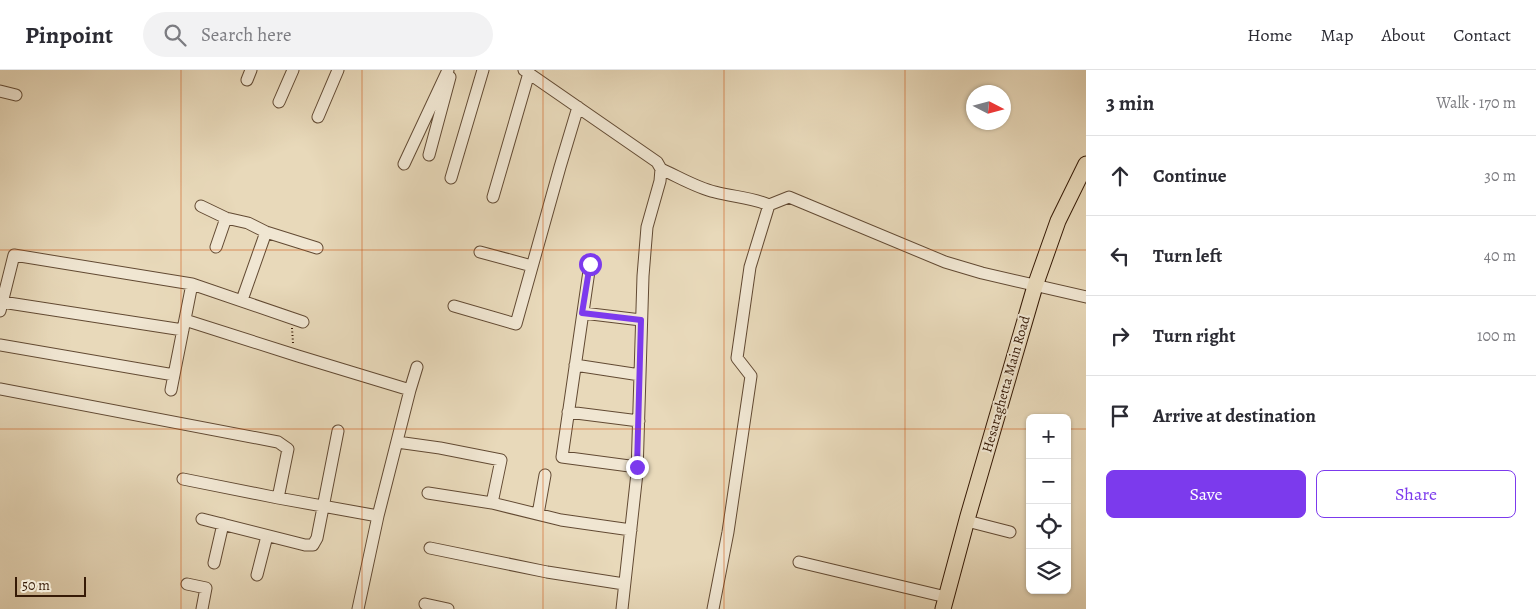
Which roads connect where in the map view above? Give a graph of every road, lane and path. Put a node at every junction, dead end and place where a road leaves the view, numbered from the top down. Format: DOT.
graph roads {
  1 [pos="293,70"];
  2 [pos="338,70"];
  3 [pos="448,70"];
  4 [pos="483,70"];
  5 [pos="526,72"];
  6 [pos="0,91"];
  7 [pos="16,95"];
  8 [pos="279,102"];
  9 [pos="578,106"];
  10 [pos="318,117"];
  11 [pos="429,155"];
  12 [pos="404,164"];
  13 [pos="1086,164"];
  14 [pos="662,169"];
  15 [pos="451,178"];
  16 [pos="493,197"];
  17 [pos="768,205"];
  18 [pos="201,206"];
  19 [pos="226,218"];
  20 [pos="266,232"];
  21 [pos="216,247"];
  22 [pos="318,248"];
  23 [pos="480,252"];
  24 [pos="590,264"];
  25 [pos="532,266"];
  26 [pos="192,284"];
  27 [pos="1035,286"];
  28 [pos="1086,297"];
  29 [pos="242,300"];
  30 [pos="1,306"];
  31 [pos="454,306"];
  32 [pos="582,313"];
  33 [pos="288,316"];
  34 [pos="641,320"];
  35 [pos="303,322"];
  36 [pos="184,325"];
  37 [pos="0,345"];
  38 [pos="294,355"];
  39 [pos="575,365"];
  40 [pos="417,368"];
  41 [pos="174,375"];
  42 [pos="640,375"];
  43 [pos="0,389"];
  44 [pos="171,390"];
  45 [pos="410,390"];
  46 [pos="568,412"];
  47 [pos="639,421"];
  48 [pos="338,431"];
  49 [pos="397,442"];
  50 [pos="637,467"];
  51 [pos="545,475"];
  52 [pos="183,478"];
  53 [pos="428,492"];
  54 [pos="278,498"];
  55 [pos="492,503"];
  56 [pos="324,506"];
  57 [pos="538,514"];
  58 [pos="378,516"];
  59 [pos="202,519"];
  60 [pos="967,521"];
  61 [pos="223,524"];
  62 [pos="631,530"];
  63 [pos="1010,532"];
  64 [pos="267,536"];
  65 [pos="430,548"];
  66 [pos="799,562"];
  67 [pos="214,563"];
  68 [pos="257,575"];
  69 [pos="187,584"];
  70 [pos="624,584"];
  71 [pos="945,603"];
  72 [pos="425,604"];
  73 [pos="202,609"];
  74 [pos="358,609"];
  75 [pos="448,609"];
  76 [pos="622,609"];
  77 [pos="713,609"];
  1 -- 8 [label="street"];
  2 -- 10 [label="street"];
  3 -- 11 [label="street"];
  3 -- 12 [label="street"];
  4 -- 15 [label="street"];
  5 -- 9 [label="street"];
  5 -- 16 [label="street"];
  6 -- 7 [label="street"];
  9 -- 14 [label="street"];
  9 -- 25 [label="street"];
  13 -- 27 [label="main road, Hesaraghetta Main Road"];
  14 -- 17 [label="street"];
  14 -- 34 [label="street"];
  17 -- 27 [label="street"];
  17 -- 77 [label="street"];
  18 -- 19 [label="street"];
  19 -- 20 [label="street"];
  19 -- 21 [label="street"];
  20 -- 22 [label="street"];
  20 -- 29 [label="street"];
  23 -- 25 [label="street"];
  24 -- 32 [label="street"];
  25 -- 31 [label="street"];
  26 -- 29 [label="street"];
  26 -- 30 [label="street"];
  26 -- 36 [label="street"];
  27 -- 28 [label="street"];
  27 -- 60 [label="main road, Hesaraghetta Main Road"];
  29 -- 33 [label="street"];
  30 -- 36 [label="street"];
  32 -- 34 [label="street"];
  32 -- 39 [label="street"];
  33 -- 35 [label="street"];
  33 -- 38 [label="path"];
  34 -- 42 [label="street"];
  36 -- 38 [label="street"];
  36 -- 41 [label="street"];
  37 -- 41 [label="street"];
  38 -- 45 [label="street"];
  39 -- 42 [label="street"];
  39 -- 46 [label="street"];
  40 -- 45 [label="street"];
  41 -- 44 [label="street"];
  42 -- 47 [label="street"];
  43 -- 54 [label="street"];
  45 -- 49 [label="street"];
  46 -- 47 [label="street"];
  46 -- 50 [label="street"];
  47 -- 50 [label="street"];
  48 -- 56 [label="street"];
  49 -- 55 [label="street"];
  49 -- 58 [label="street"];
  50 -- 62 [label="street"];
  51 -- 57 [label="street"];
  52 -- 54 [label="street"];
  53 -- 55 [label="street"];
  54 -- 56 [label="street"];
  55 -- 57 [label="street"];
  56 -- 58 [label="street"];
  56 -- 64 [label="street"];
  57 -- 62 [label="street"];
  58 -- 74 [label="street"];
  59 -- 61 [label="street"];
  60 -- 63 [label="street"];
  60 -- 71 [label="main road, Hesaraghetta Main Road"];
  61 -- 64 [label="street"];
  61 -- 67 [label="street"];
  62 -- 70 [label="street"];
  64 -- 68 [label="street"];
  65 -- 70 [label="street"];
  66 -- 71 [label="street"];
  69 -- 73 [label="street"];
  70 -- 76 [label="street"];
  72 -- 75 [label="street"];
}
